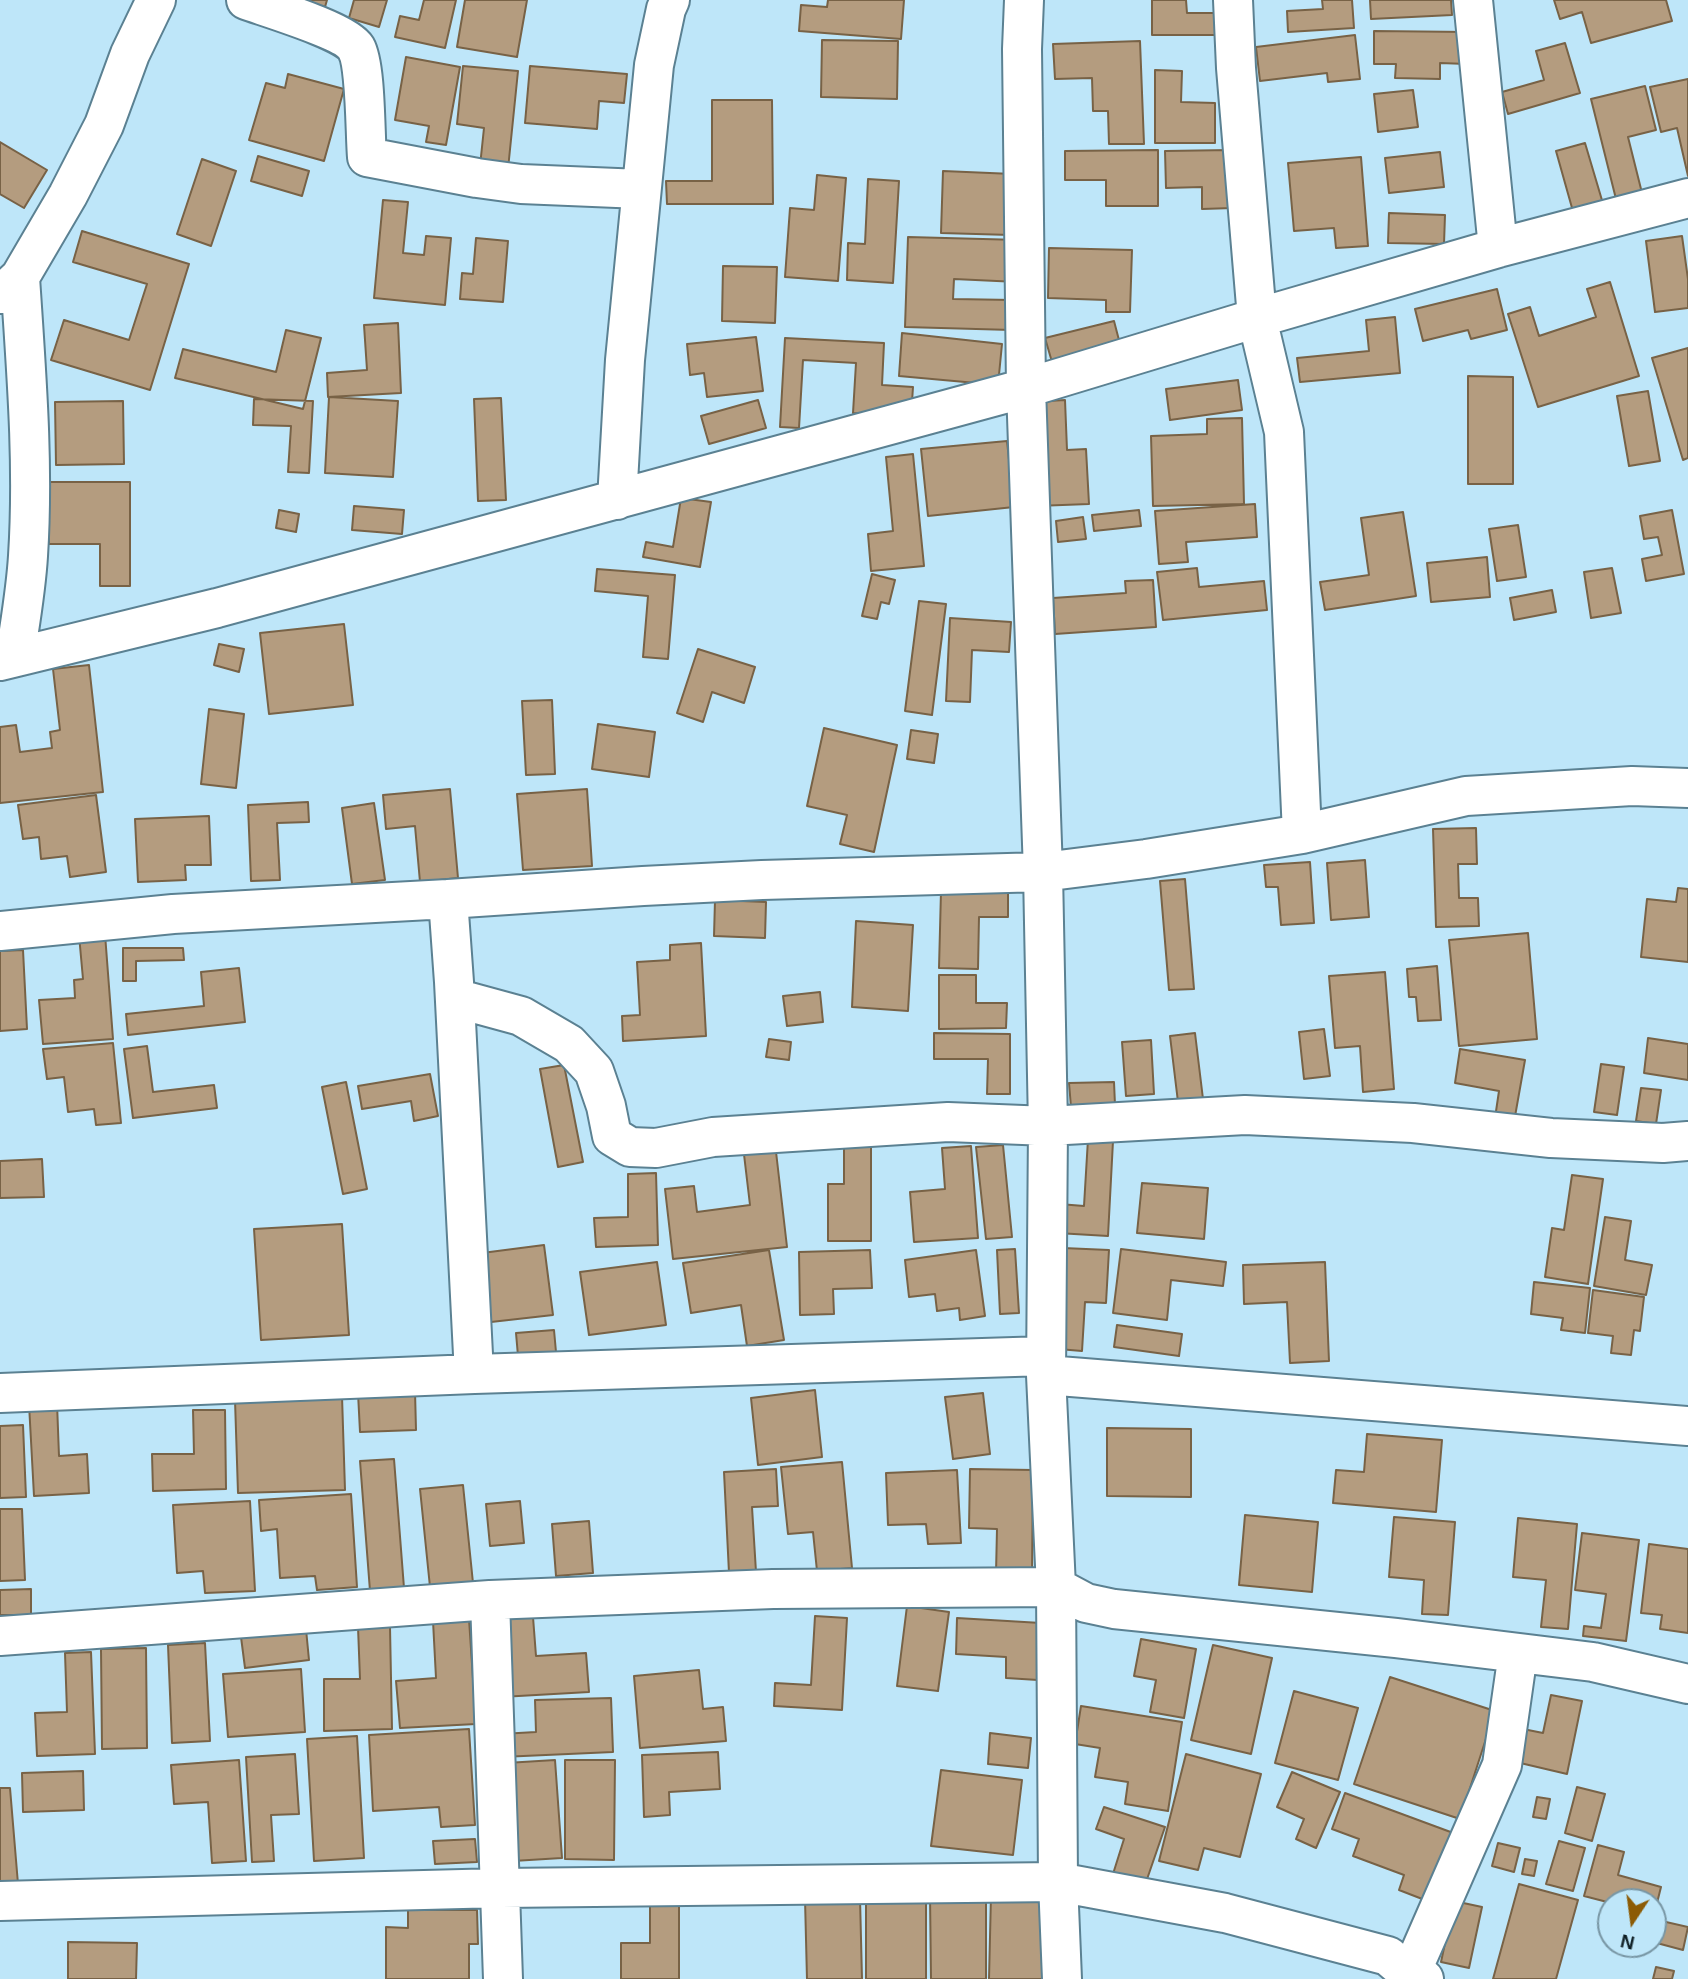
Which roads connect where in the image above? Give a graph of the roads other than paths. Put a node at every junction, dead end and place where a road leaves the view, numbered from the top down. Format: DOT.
graph roads {
  1 [pos="156,0"];
  2 [pos="246,0"];
  3 [pos="670,0"];
  4 [pos="1024,0"];
  5 [pos="1233,0"];
  6 [pos="1473,0"];
  7 [pos="640,189"];
  8 [pos="1688,198"];
  9 [pos="1498,248"];
  10 [pos="10,286"];
  11 [pos="1257,317"];
  12 [pos="1026,388"];
  13 [pos="617,500"];
  14 [pos="7,659"];
  15 [pos="1688,788"];
  16 [pos="1302,834"];
  17 [pos="1043,872"];
  18 [pos="448,899"];
  19 [pos="0,931"];
  20 [pos="455,998"];
  21 [pos="1048,1126"];
  22 [pos="1688,1141"];
  23 [pos="1046,1366"];
  24 [pos="474,1374"];
  25 [pos="0,1393"];
  26 [pos="1688,1426"];
  27 [pos="1056,1587"];
  28 [pos="490,1600"];
  29 [pos="0,1636"];
  30 [pos="1518,1653"];
  31 [pos="1688,1684"];
  32 [pos="1058,1882"];
  33 [pos="501,1888"];
  34 [pos="0,1901"];
  35 [pos="1417,1977"];
  36 [pos="503,1979"];
  37 [pos="1062,1979"];
  1 -- 10 [label="street"];
  2 -- 7 [label="street"];
  3 -- 7 [label="street"];
  4 -- 12 [label="street"];
  5 -- 11 [label="street"];
  6 -- 9 [label="street"];
  7 -- 13 [label="street"];
  8 -- 9 [label="street"];
  9 -- 11 [label="street"];
  10 -- 14 [label="street"];
  11 -- 12 [label="street"];
  11 -- 16 [label="street"];
  12 -- 13 [label="street"];
  12 -- 17 [label="street"];
  13 -- 14 [label="street"];
  15 -- 16 [label="street"];
  16 -- 17 [label="street"];
  17 -- 18 [label="street"];
  17 -- 21 [label="street"];
  18 -- 19 [label="street"];
  18 -- 20 [label="street"];
  20 -- 21 [label="street"];
  20 -- 24 [label="street"];
  21 -- 22 [label="street"];
  21 -- 23 [label="street"];
  23 -- 24 [label="street"];
  23 -- 26 [label="street"];
  23 -- 27 [label="street"];
  24 -- 25 [label="street"];
  27 -- 28 [label="street"];
  27 -- 30 [label="street"];
  27 -- 32 [label="street"];
  28 -- 29 [label="street"];
  28 -- 33 [label="street"];
  30 -- 31 [label="street"];
  30 -- 35 [label="street"];
  32 -- 33 [label="street"];
  32 -- 35 [label="street"];
  32 -- 37 [label="street"];
  33 -- 34 [label="street"];
  33 -- 36 [label="street"];
}
